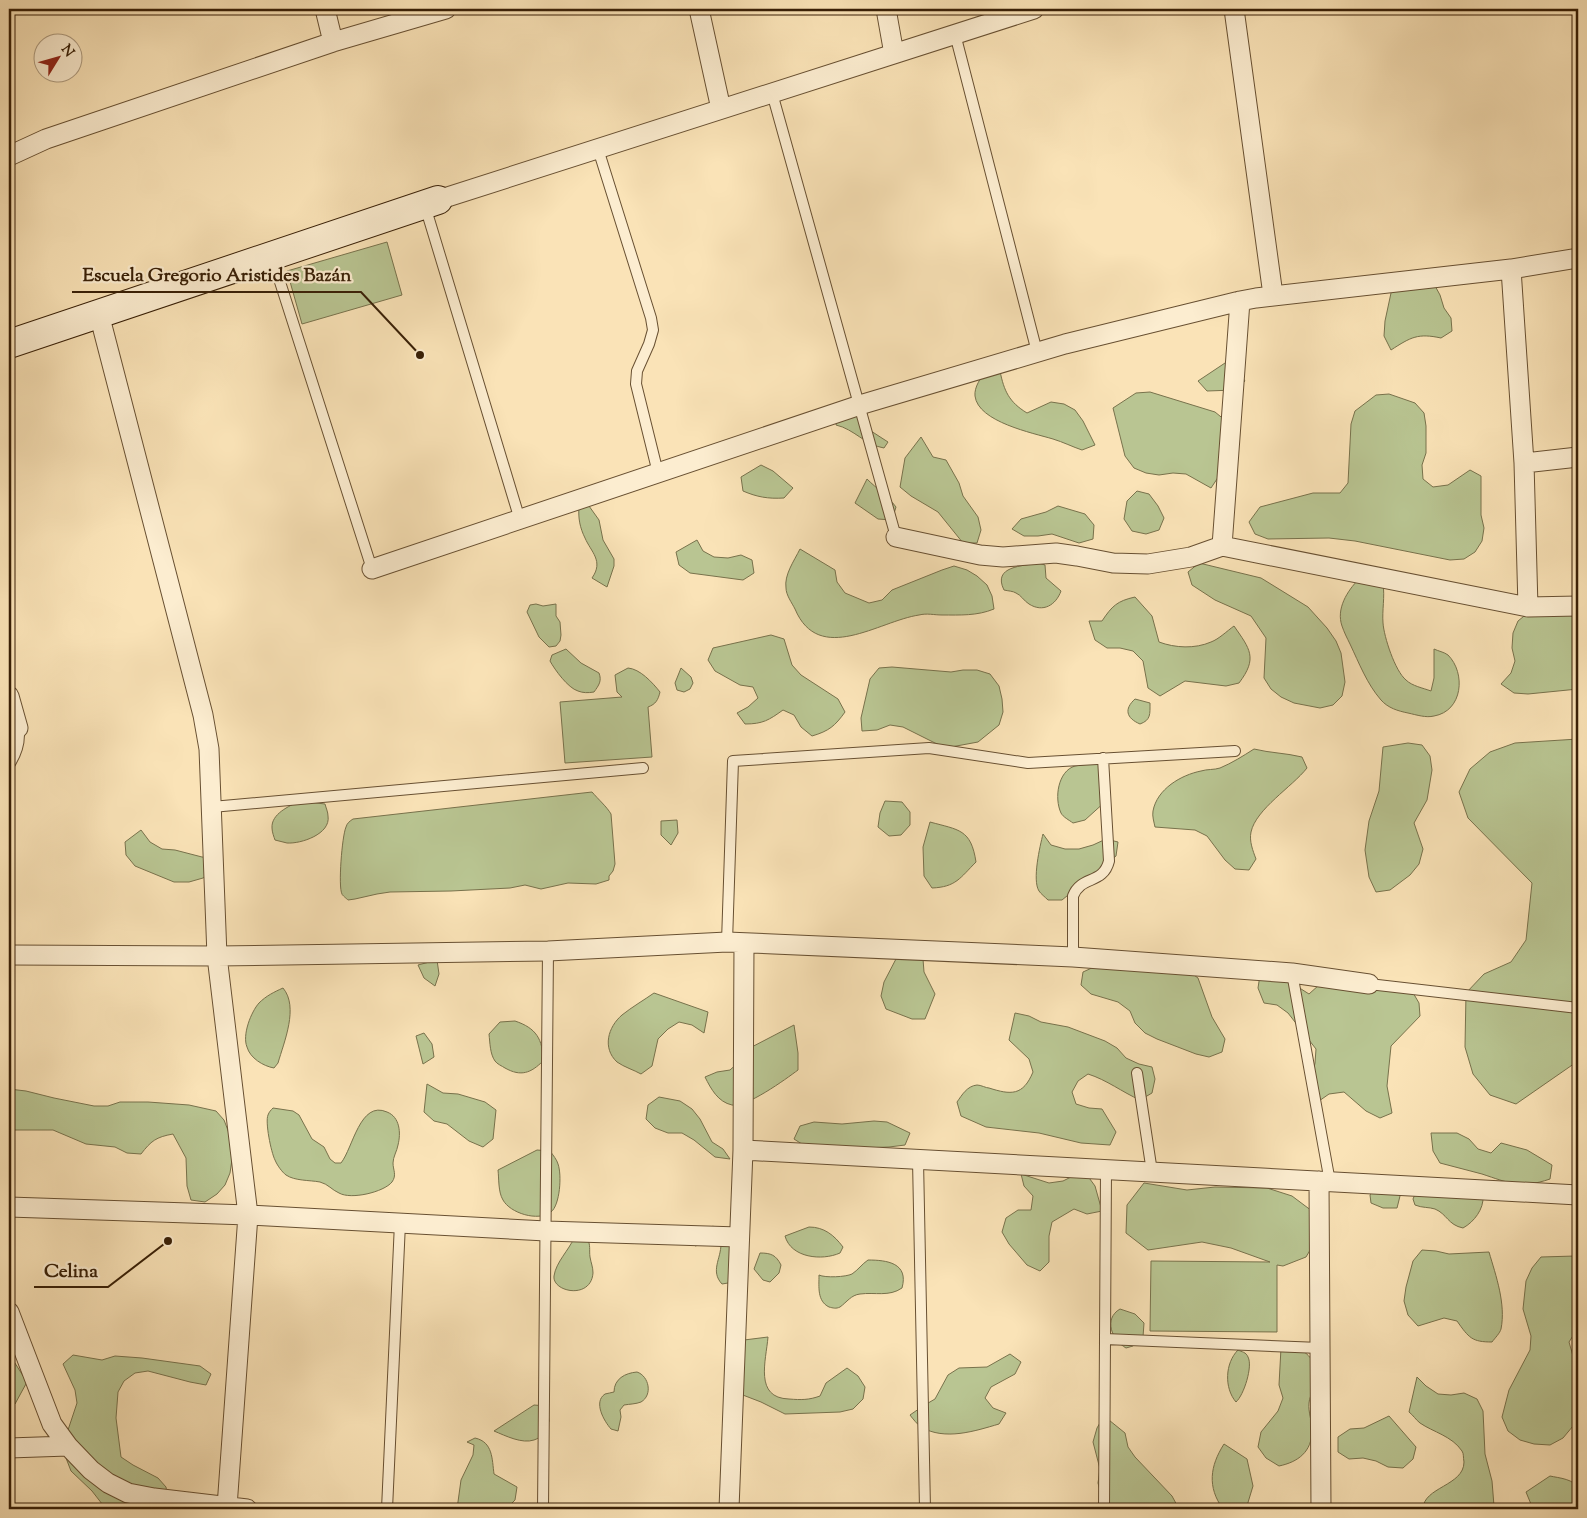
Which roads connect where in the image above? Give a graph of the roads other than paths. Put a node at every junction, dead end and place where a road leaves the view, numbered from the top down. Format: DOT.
graph roads {
  1 [pos="325,9"];
  2 [pos="446,9"];
  3 [pos="699,9"];
  4 [pos="886,9"];
  5 [pos="1034,9"];
  6 [pos="1234,9"];
  7 [pos="955,34"];
  8 [pos="332,42"];
  9 [pos="894,54"];
  10 [pos="772,93"];
  11 [pos="721,110"];
  12 [pos="598,149"];
  13 [pos="9,156"];
  14 [pos="431,203"];
  15 [pos="272,256"];
  16 [pos="1578,258"];
  17 [pos="1511,269"];
  18 [pos="1272,295"];
  19 [pos="1240,301"];
  20 [pos="99,314"];
  21 [pos="9,344"];
  22 [pos="1037,352"];
  23 [pos="860,405"];
  24 [pos="1578,457"];
  25 [pos="1524,463"];
  26 [pos="658,473"];
  27 [pos="520,520"];
  28 [pos="896,537"];
  29 [pos="1222,546"];
  30 [pos="372,569"];
  31 [pos="1578,606"];
  32 [pos="1528,608"];
  33 [pos="9,696"];
  34 [pos="18,728"];
  35 [pos="1235,750"];
  36 [pos="1103,758"];
  37 [pos="9,765"];
  38 [pos="643,768"];
  39 [pos="212,807"];
  40 [pos="735,943"];
  41 [pos="548,951"];
  42 [pos="9,955"];
  43 [pos="217,956"];
  44 [pos="1073,957"];
  45 [pos="1292,973"];
  46 [pos="1369,984"];
  47 [pos="1578,1008"];
  48 [pos="1137,1073"];
  49 [pos="742,1150"];
  50 [pos="918,1160"];
  51 [pos="1106,1170"];
  52 [pos="1152,1172"];
  53 [pos="1324,1182"];
  54 [pos="1578,1195"];
  55 [pos="9,1208"];
  56 [pos="248,1215"];
  57 [pos="400,1223"];
  58 [pos="546,1231"];
  59 [pos="739,1237"];
  60 [pos="9,1312"];
  61 [pos="1105,1339"];
  62 [pos="1320,1348"];
  63 [pos="68,1446"];
  64 [pos="9,1448"];
  65 [pos="227,1507"];
  66 [pos="247,1509"];
  67 [pos="387,1509"];
  68 [pos="543,1509"];
  69 [pos="729,1509"];
  70 [pos="926,1509"];
  71 [pos="1104,1509"];
  72 [pos="1321,1509"];
  1 -- 8 [label="street"];
  2 -- 8 [label="street"];
  3 -- 11 [label="street"];
  4 -- 9 [label="street"];
  5 -- 7 [label="street"];
  6 -- 18 [label="street"];
  7 -- 9 [label="street"];
  7 -- 22 [label="lane"];
  8 -- 13 [label="street"];
  9 -- 10 [label="street"];
  10 -- 11 [label="street"];
  10 -- 23 [label="lane"];
  11 -- 12 [label="street"];
  12 -- 14 [label="street"];
  12 -- 26 [label="lane"];
  14 -- 15 [label="street"];
  14 -- 27 [label="lane"];
  15 -- 20 [label="street"];
  15 -- 30 [label="lane"];
  16 -- 17 [label="street"];
  17 -- 18 [label="street"];
  17 -- 25 [label="street"];
  18 -- 19 [label="street"];
  19 -- 22 [label="street"];
  19 -- 29 [label="street"];
  20 -- 21 [label="street"];
  20 -- 39 [label="street"];
  22 -- 23 [label="street"];
  23 -- 26 [label="street"];
  23 -- 28 [label="lane"];
  24 -- 25 [label="street"];
  25 -- 32 [label="street"];
  26 -- 27 [label="street"];
  27 -- 30 [label="street"];
  28 -- 29 [label="street"];
  29 -- 32 [label="street"];
  31 -- 32 [label="street"];
  33 -- 34 [label="street"];
  34 -- 37 [label="lane"];
  35 -- 36 [label="lane"];
  36 -- 40 [label="lane"];
  36 -- 44 [label="lane"];
  38 -- 39 [label="lane"];
  39 -- 43 [label="street"];
  40 -- 41 [label="street"];
  40 -- 44 [label="street"];
  40 -- 49 [label="street"];
  41 -- 43 [label="street"];
  41 -- 58 [label="lane"];
  42 -- 43 [label="street"];
  43 -- 56 [label="street"];
  44 -- 45 [label="street"];
  45 -- 46 [label="street"];
  45 -- 53 [label="lane"];
  46 -- 47 [label="lane"];
  48 -- 52 [label="lane"];
  49 -- 50 [label="street"];
  49 -- 59 [label="street"];
  50 -- 51 [label="street"];
  50 -- 70 [label="lane"];
  51 -- 52 [label="street"];
  51 -- 61 [label="lane"];
  52 -- 53 [label="street"];
  53 -- 54 [label="street"];
  53 -- 62 [label="street"];
  55 -- 56 [label="street"];
  56 -- 57 [label="street"];
  56 -- 65 [label="street"];
  57 -- 58 [label="street"];
  57 -- 67 [label="lane"];
  58 -- 59 [label="street"];
  58 -- 68 [label="lane"];
  59 -- 69 [label="street"];
  60 -- 63 [label="street"];
  61 -- 62 [label="lane"];
  61 -- 71 [label="lane"];
  62 -- 72 [label="street"];
  63 -- 64 [label="street"];
  63 -- 65 [label="street"];
  65 -- 66 [label="street"];
}
